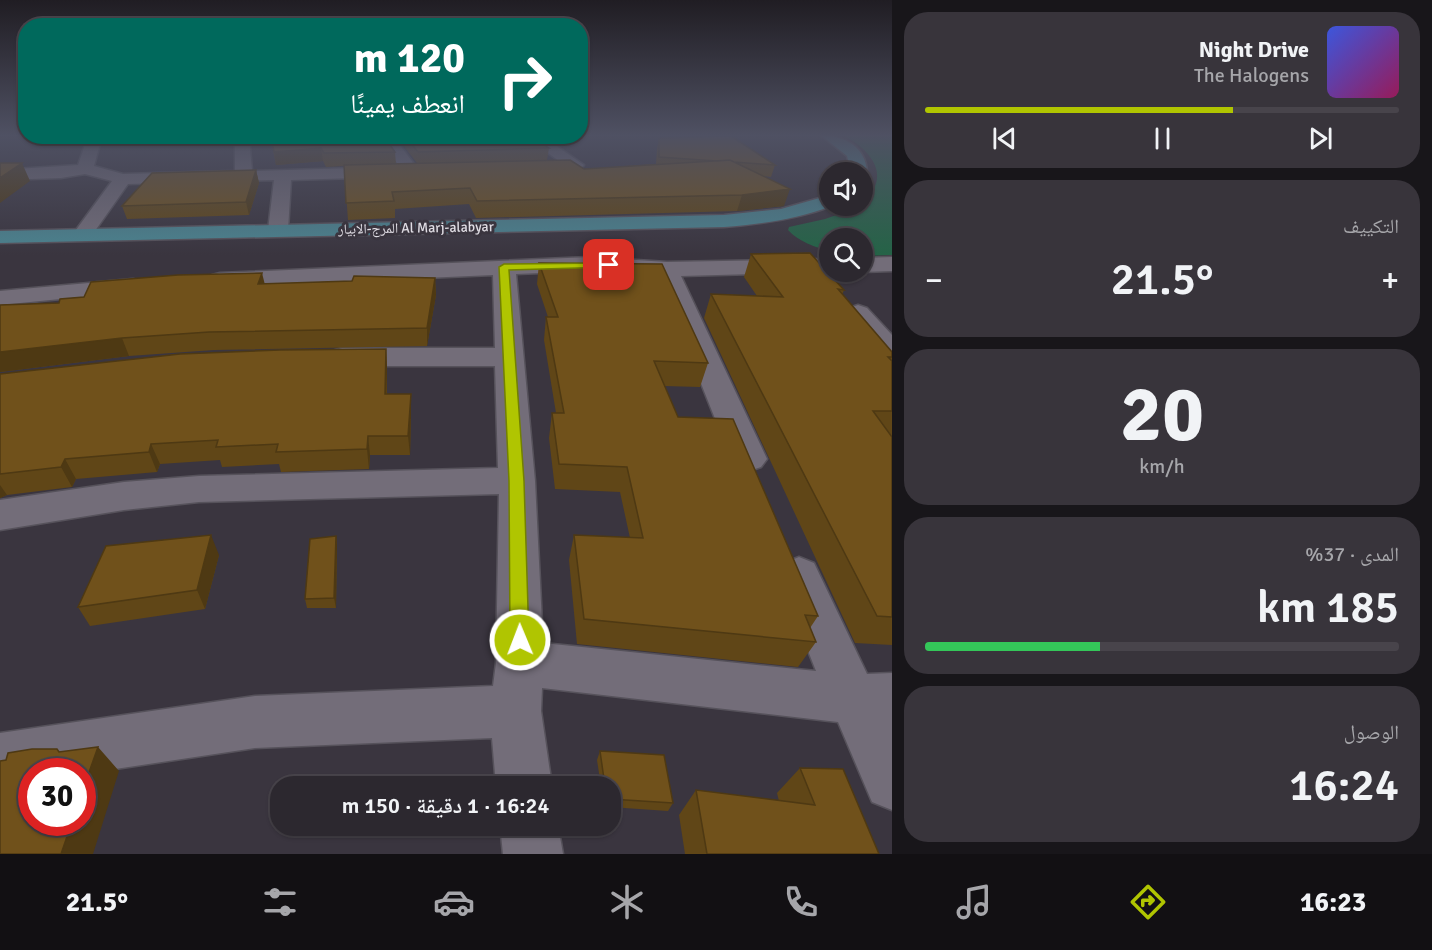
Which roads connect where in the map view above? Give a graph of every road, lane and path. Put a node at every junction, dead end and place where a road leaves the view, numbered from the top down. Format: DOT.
graph roads {
  1 [pos="111,176"];
  2 [pos="218,176"];
  3 [pos="283,176"];
  4 [pos="123,179"];
  5 [pos="819,205"];
  6 [pos="278,230"];
  7 [pos="83,234"];
  8 [pos="0,237"];
  9 [pos="892,264"];
  10 [pos="873,265"];
  11 [pos="504,267"];
  12 [pos="819,267"];
  13 [pos="667,269"];
  14 [pos="202,281"];
  15 [pos="836,282"];
  16 [pos="157,284"];
  17 [pos="0,298"];
  18 [pos="892,352"];
  19 [pos="509,357"];
  20 [pos="311,358"];
  21 [pos="517,481"];
  22 [pos="765,495"];
  23 [pos="0,515"];
  24 [pos="783,538"];
  25 [pos="518,687"];
  26 [pos="872,699"];
  27 [pos="0,760"];
  28 [pos="523,776"];
  29 [pos="892,782"];
  30 [pos="531,836"];
  31 [pos="533,854"];
  1 -- 4 [label="street"];
  2 -- 4 [label="street"];
  3 -- 6 [label="street"];
  4 -- 7 [label="street"];
  5 -- 6 [label="main road, المرج-الابيار Al Marj-alabyar"];
  6 -- 7 [label="main road, المرج-الابيار Al Marj-alabyar"];
  7 -- 8 [label="main road, المرج-الابيار Al Marj-alabyar"];
  9 -- 10 [label="street"];
  11 -- 13 [label="street"];
  11 -- 14 [label="street"];
  11 -- 19 [label="street"];
  12 -- 13 [label="street"];
  13 -- 22 [label="street"];
  15 -- 18 [label="street"];
  16 -- 17 [label="street"];
  19 -- 20 [label="street"];
  19 -- 21 [label="street"];
  21 -- 23 [label="street"];
  21 -- 25 [label="street"];
  24 -- 26 [label="street"];
  25 -- 26 [label="street"];
  25 -- 27 [label="street"];
  25 -- 28 [label="street"];
  26 -- 29 [label="street"];
  30 -- 31 [label="street"];
}
